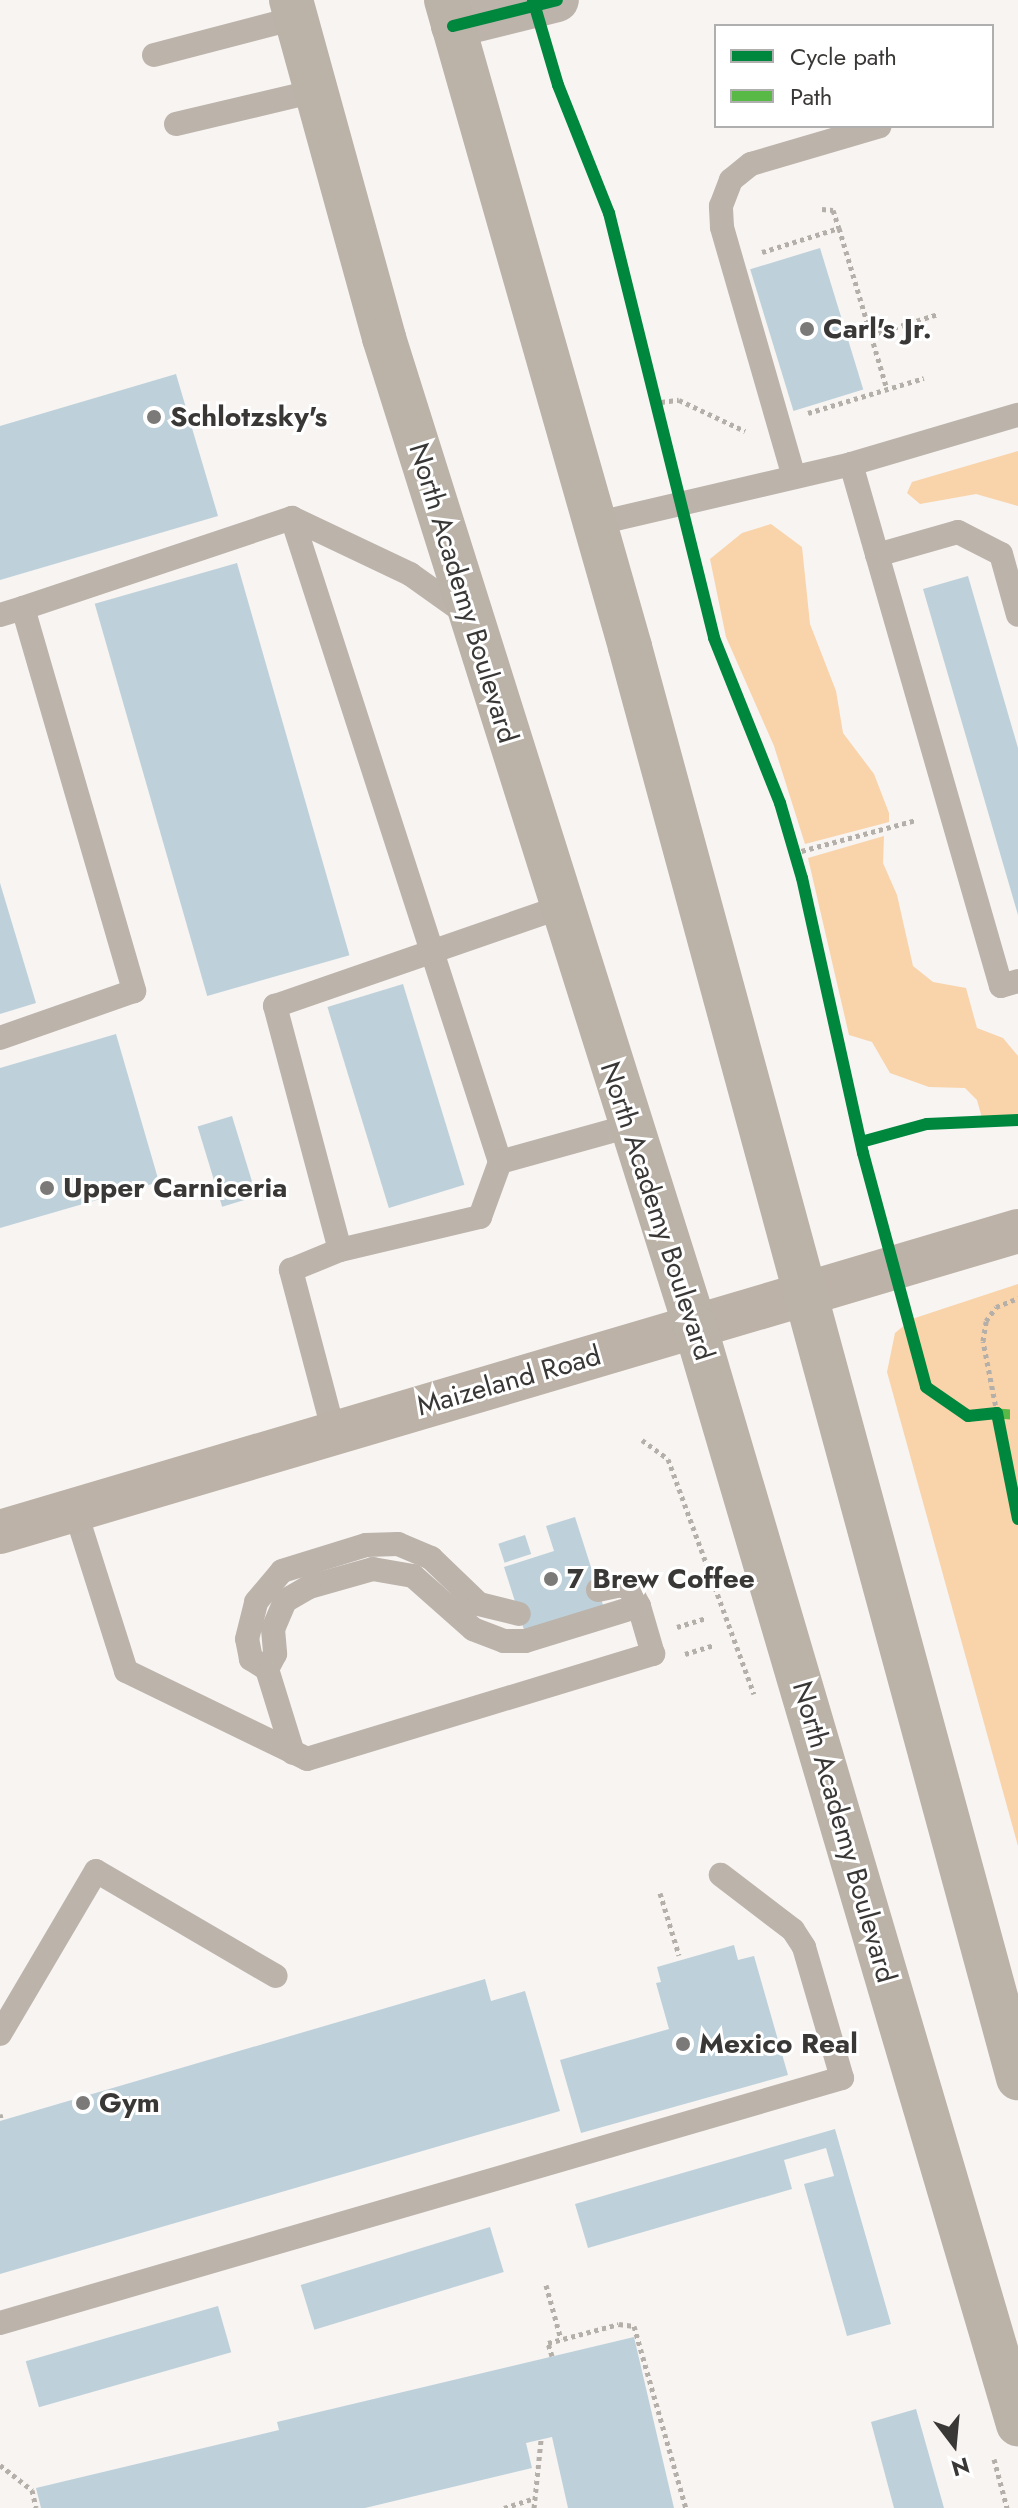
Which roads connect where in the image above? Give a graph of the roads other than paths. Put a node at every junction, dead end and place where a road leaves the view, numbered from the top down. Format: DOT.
graph roads {
  1 [pos="557,0"];
  2 [pos="294,9"];
  3 [pos="449,13"];
  4 [pos="154,55"];
  5 [pos="316,91"];
  6 [pos="176,124"];
  7 [pos="873,128"];
  8 [pos="1018,415"];
  9 [pos="851,464"];
  10 [pos="794,477"];
  11 [pos="292,518"];
  12 [pos="594,524"];
  13 [pos="1009,552"];
  14 [pos="877,555"];
  15 [pos="12,612"];
  16 [pos="1018,615"];
  17 [pos="471,618"];
  18 [pos="561,907"];
  19 [pos="429,953"];
  20 [pos="1018,981"];
  21 [pos="0,1038"];
  22 [pos="630,1126"];
  23 [pos="500,1162"];
  24 [pos="1018,1231"];
  25 [pos="340,1250"];
  26 [pos="804,1293"];
  27 [pos="695,1326"];
  28 [pos="334,1433"];
  29 [pos="75,1510"];
  30 [pos="0,1532"];
  31 [pos="598,1590"];
  32 [pos="639,1606"];
  33 [pos="519,1614"];
  34 [pos="267,1669"];
  35 [pos="293,1753"];
  36 [pos="721,1875"];
  37 [pos="276,1976"];
  38 [pos="0,2034"];
  39 [pos="1018,2078"];
  40 [pos="0,2323"];
  41 [pos="1018,2424"];
  1 -- 3 [label="street"];
  2 -- 4 [label="lane"];
  2 -- 5 [label="highway, North Academy Boulevard"];
  3 -- 12 [label="highway"];
  5 -- 6 [label="lane"];
  5 -- 17 [label="highway, North Academy Boulevard"];
  7 -- 10 [label="lane"];
  8 -- 9 [label="lane"];
  9 -- 10 [label="lane"];
  9 -- 14 [label="lane"];
  10 -- 12 [label="lane"];
  11 -- 15 [label="lane"];
  11 -- 17 [label="lane"];
  11 -- 19 [label="lane"];
  12 -- 26 [label="highway"];
  13 -- 14 [label="lane"];
  13 -- 16 [label="lane"];
  14 -- 20 [label="lane"];
  15 -- 21 [label="lane"];
  17 -- 18 [label="highway, North Academy Boulevard"];
  18 -- 19 [label="lane"];
  18 -- 22 [label="highway, North Academy Boulevard"];
  19 -- 23 [label="lane"];
  19 -- 25 [label="lane"];
  22 -- 23 [label="lane"];
  22 -- 27 [label="highway, North Academy Boulevard"];
  23 -- 25 [label="lane"];
  24 -- 26 [label="main road, Maizeland Road"];
  25 -- 28 [label="lane"];
  26 -- 27 [label="main road, Maizeland Road"];
  26 -- 39 [label="highway"];
  27 -- 28 [label="main road, Maizeland Road"];
  27 -- 41 [label="highway, North Academy Boulevard"];
  28 -- 29 [label="main road, Maizeland Road"];
  29 -- 30 [label="main road, Maizeland Road"];
  29 -- 35 [label="lane"];
  31 -- 32 [label="lane"];
  32 -- 34 [label="lane"];
  32 -- 35 [label="lane"];
  33 -- 34 [label="lane"];
  34 -- 35 [label="lane"];
  36 -- 40 [label="lane"];
  37 -- 38 [label="lane"];
}
